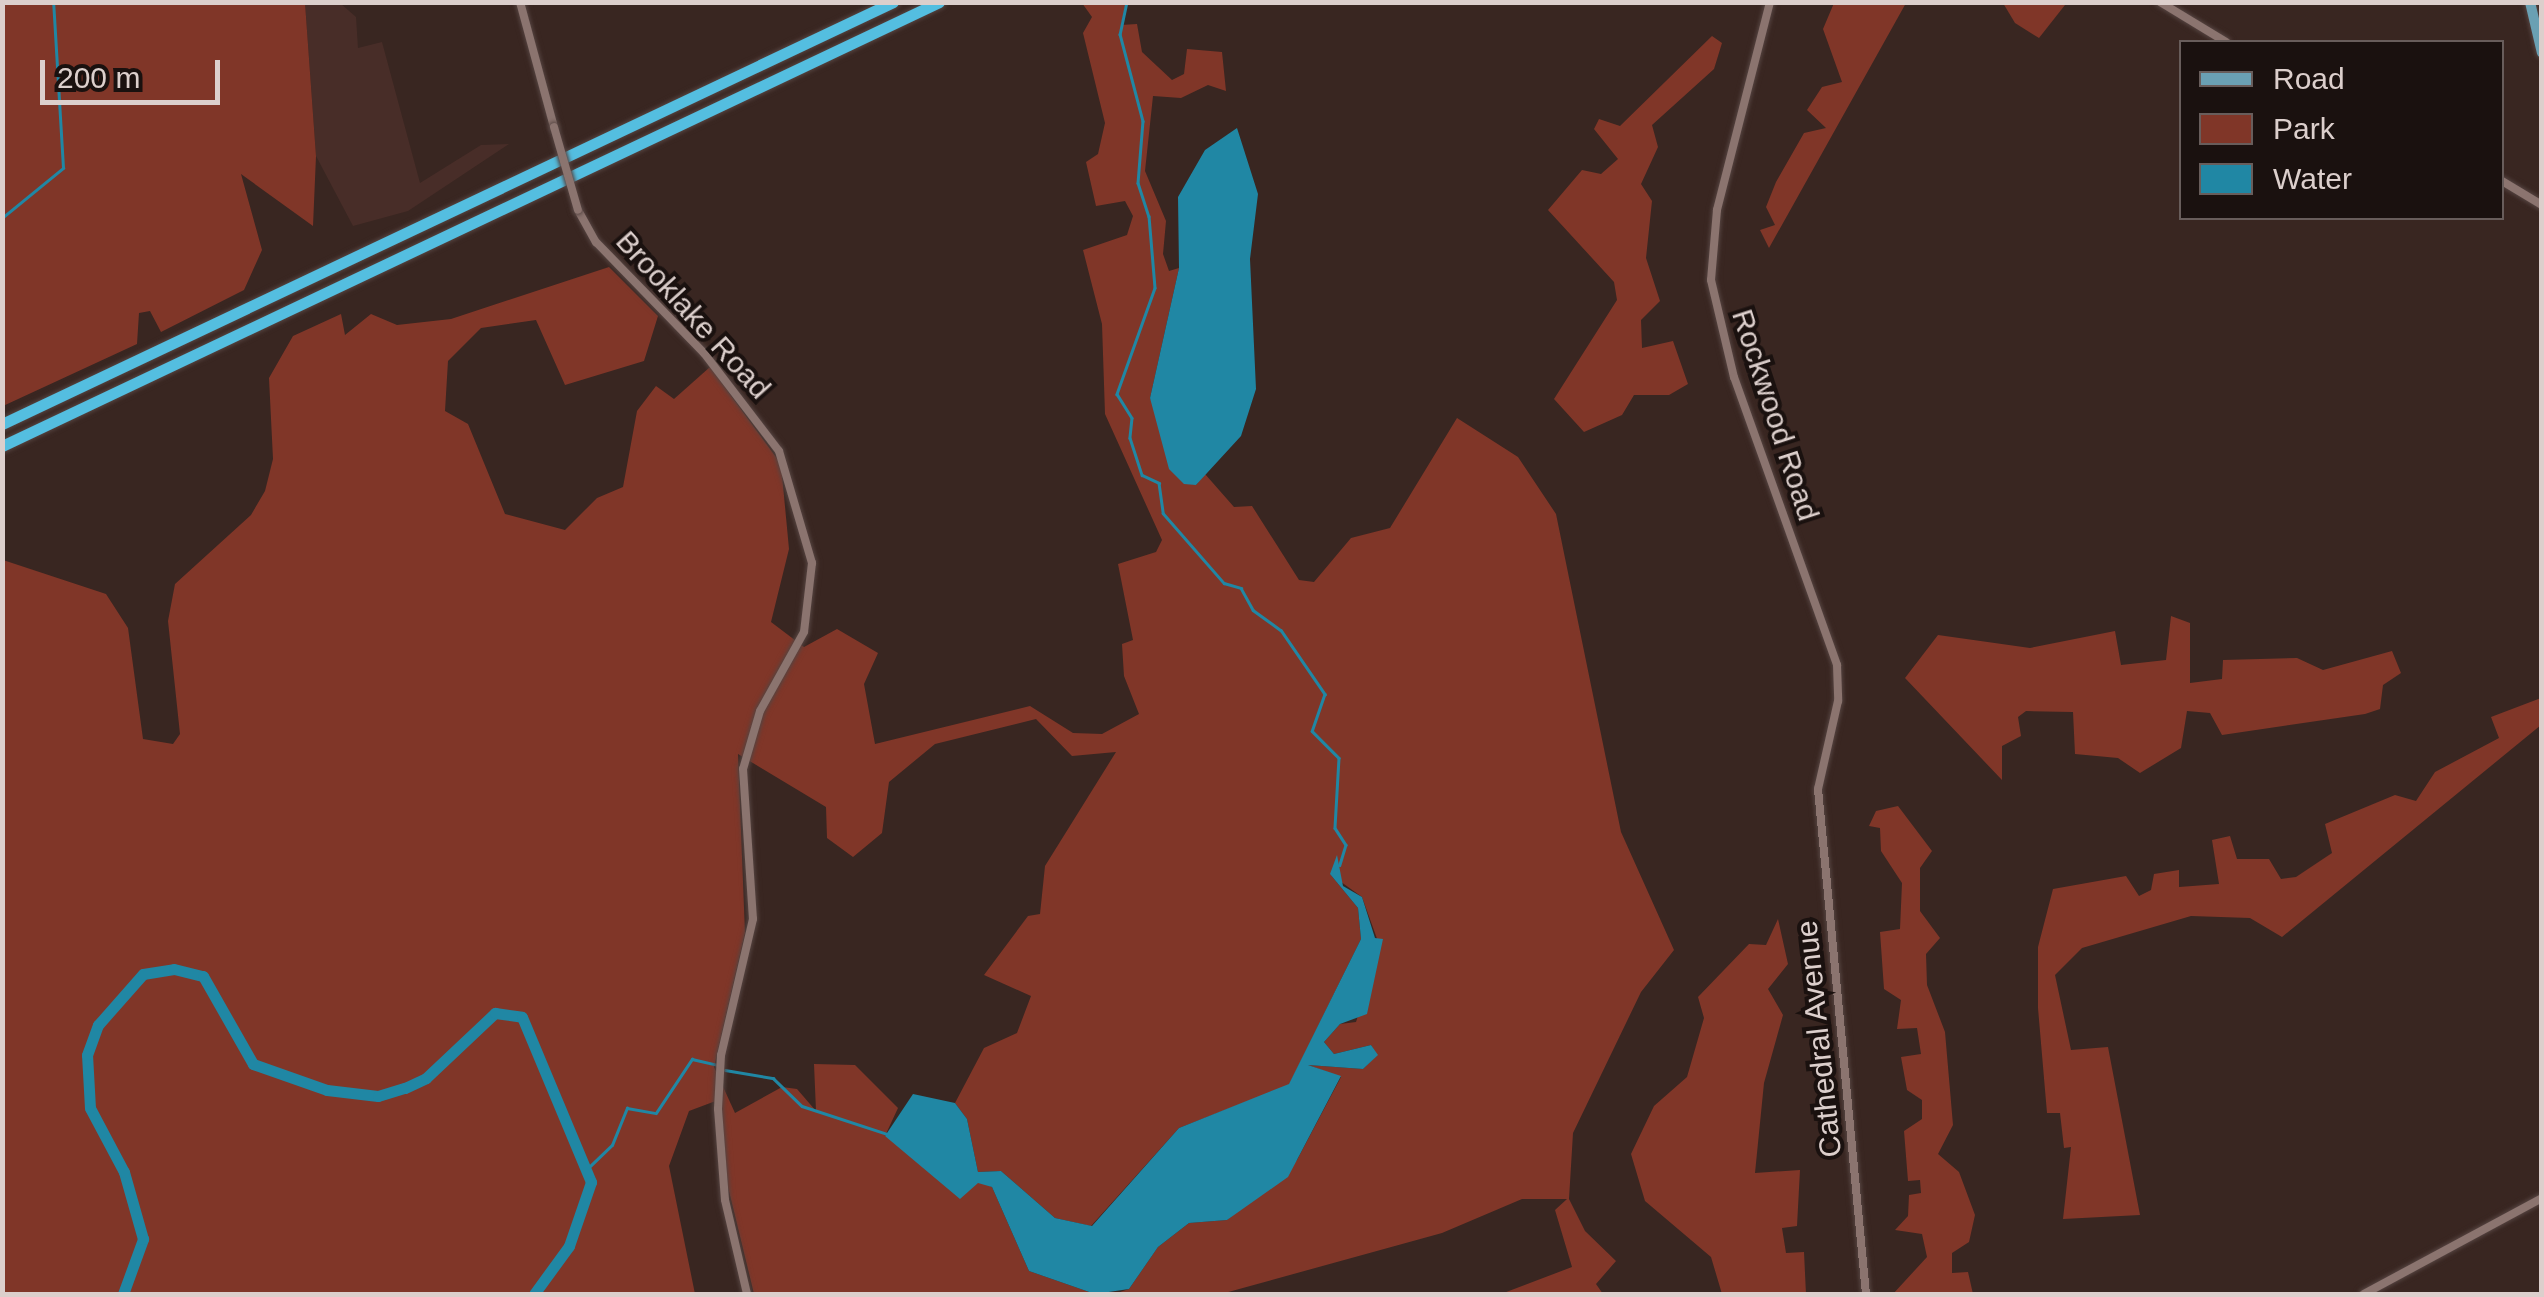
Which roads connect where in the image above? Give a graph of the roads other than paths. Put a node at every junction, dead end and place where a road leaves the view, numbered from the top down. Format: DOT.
graph roads {
  1 [pos="520,2"];
  2 [pos="892,2"];
  3 [pos="939,2"];
  4 [pos="1770,2"];
  5 [pos="2160,2"];
  6 [pos="2530,2"];
  7 [pos="2223,40"];
  8 [pos="2542,53"];
  9 [pos="2504,182"];
  10 [pos="2542,205"];
  11 [pos="2,424"];
  12 [pos="2,446"];
  13 [pos="1818,778"];
  14 [pos="2542,1198"];
  15 [pos="747,1294"];
  16 [pos="1866,1294"];
  17 [pos="2364,1294"];
  1 -- 15 [label="street, Brooklake Road, bridge"];
  2 -- 11 [label="highway"];
  3 -- 12 [label="highway"];
  4 -- 13 [label="street, Rockwood Road"];
  5 -- 7 [label="street"];
  6 -- 8 [label="main road"];
  9 -- 10 [label="street"];
  13 -- 16 [label="street, Cathedral Avenue"];
  14 -- 17 [label="street"];
}
